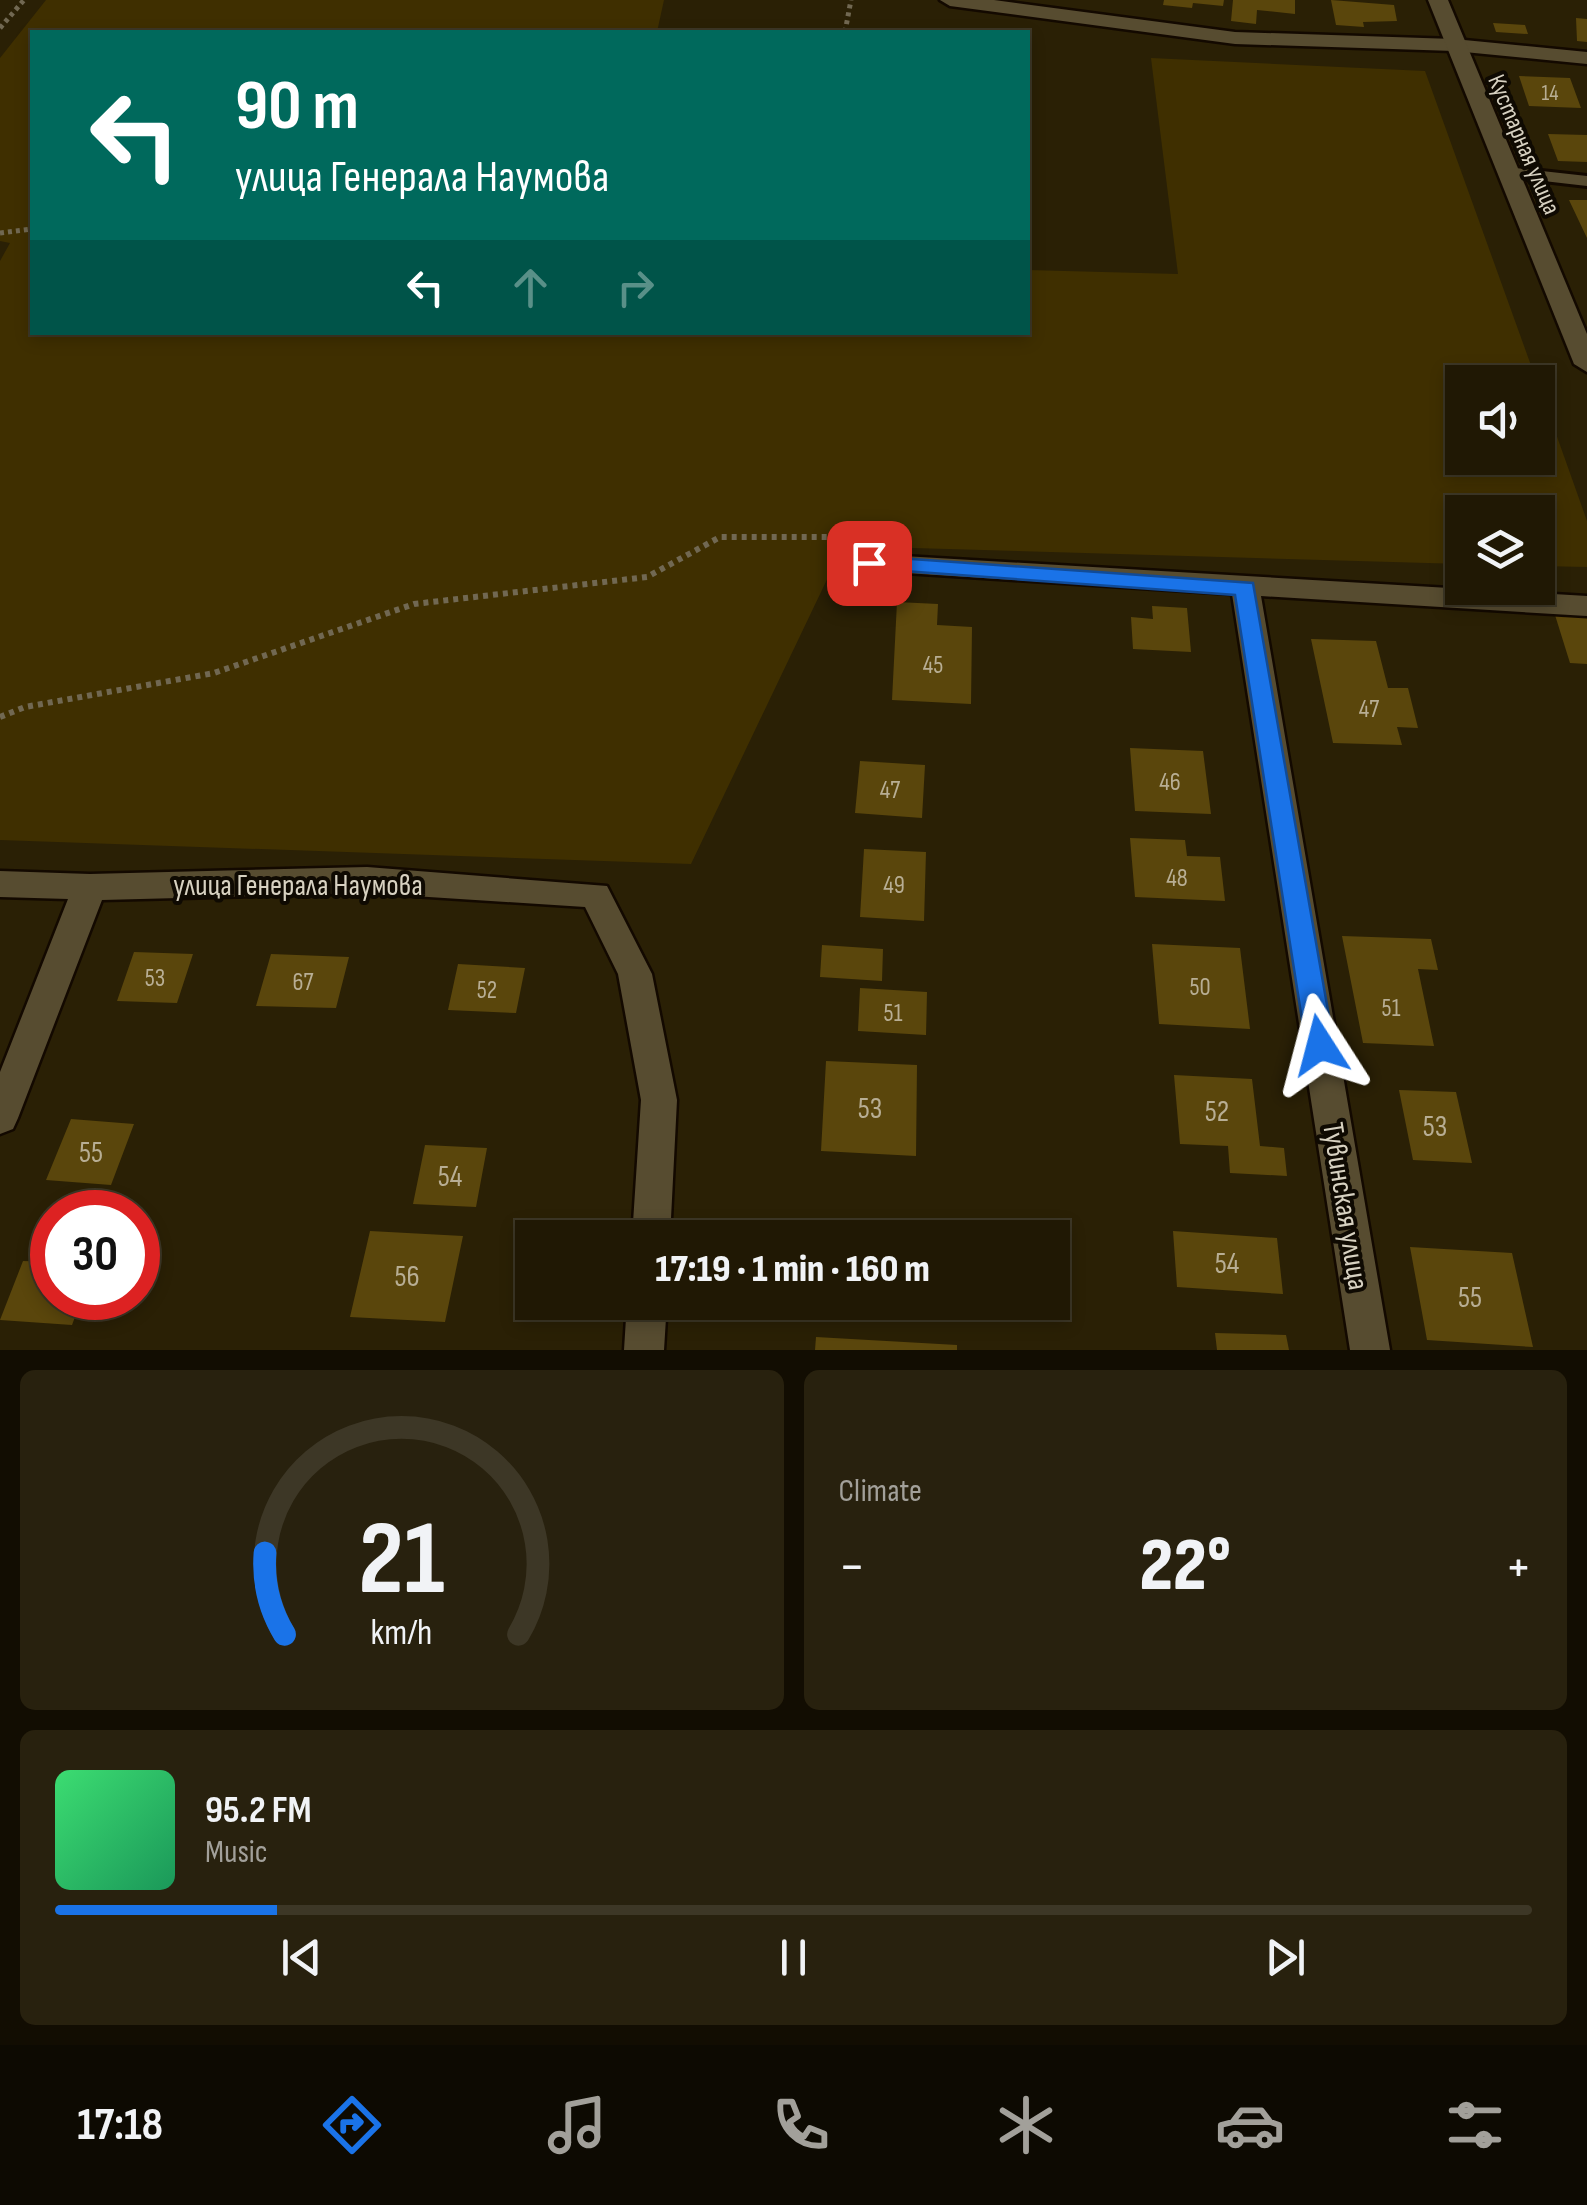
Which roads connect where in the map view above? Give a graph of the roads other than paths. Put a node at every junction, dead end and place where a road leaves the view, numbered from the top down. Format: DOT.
graph roads {
  1 [pos="950,0"];
  2 [pos="1438,0"];
  3 [pos="1454,45"];
  4 [pos="1587,58"];
  5 [pos="1507,172"];
  6 [pos="1587,182"];
  7 [pos="1587,364"];
  8 [pos="869,563"];
  9 [pos="1245,588"];
  10 [pos="1587,606"];
  11 [pos="0,884"];
  12 [pos="90,888"];
  13 [pos="0,1118"];
  14 [pos="652,1220"];
  15 [pos="646,1320"];
  16 [pos="644,1350"];
  17 [pos="1370,1350"];
  1 -- 3 [label="street"];
  2 -- 3 [label="street, Кустарная улица"];
  3 -- 4 [label="street"];
  3 -- 5 [label="street, Кустарная улица"];
  5 -- 6 [label="lane"];
  5 -- 7 [label="street, Кустарная улица"];
  8 -- 9 [label="street"];
  9 -- 10 [label="street"];
  9 -- 17 [label="street, Тувинская улица"];
  11 -- 12 [label="street, улица Генерала Наумова"];
  12 -- 13 [label="street"];
  12 -- 14 [label="street, улица Генерала Наумова"];
  15 -- 16 [label="street"];
}
